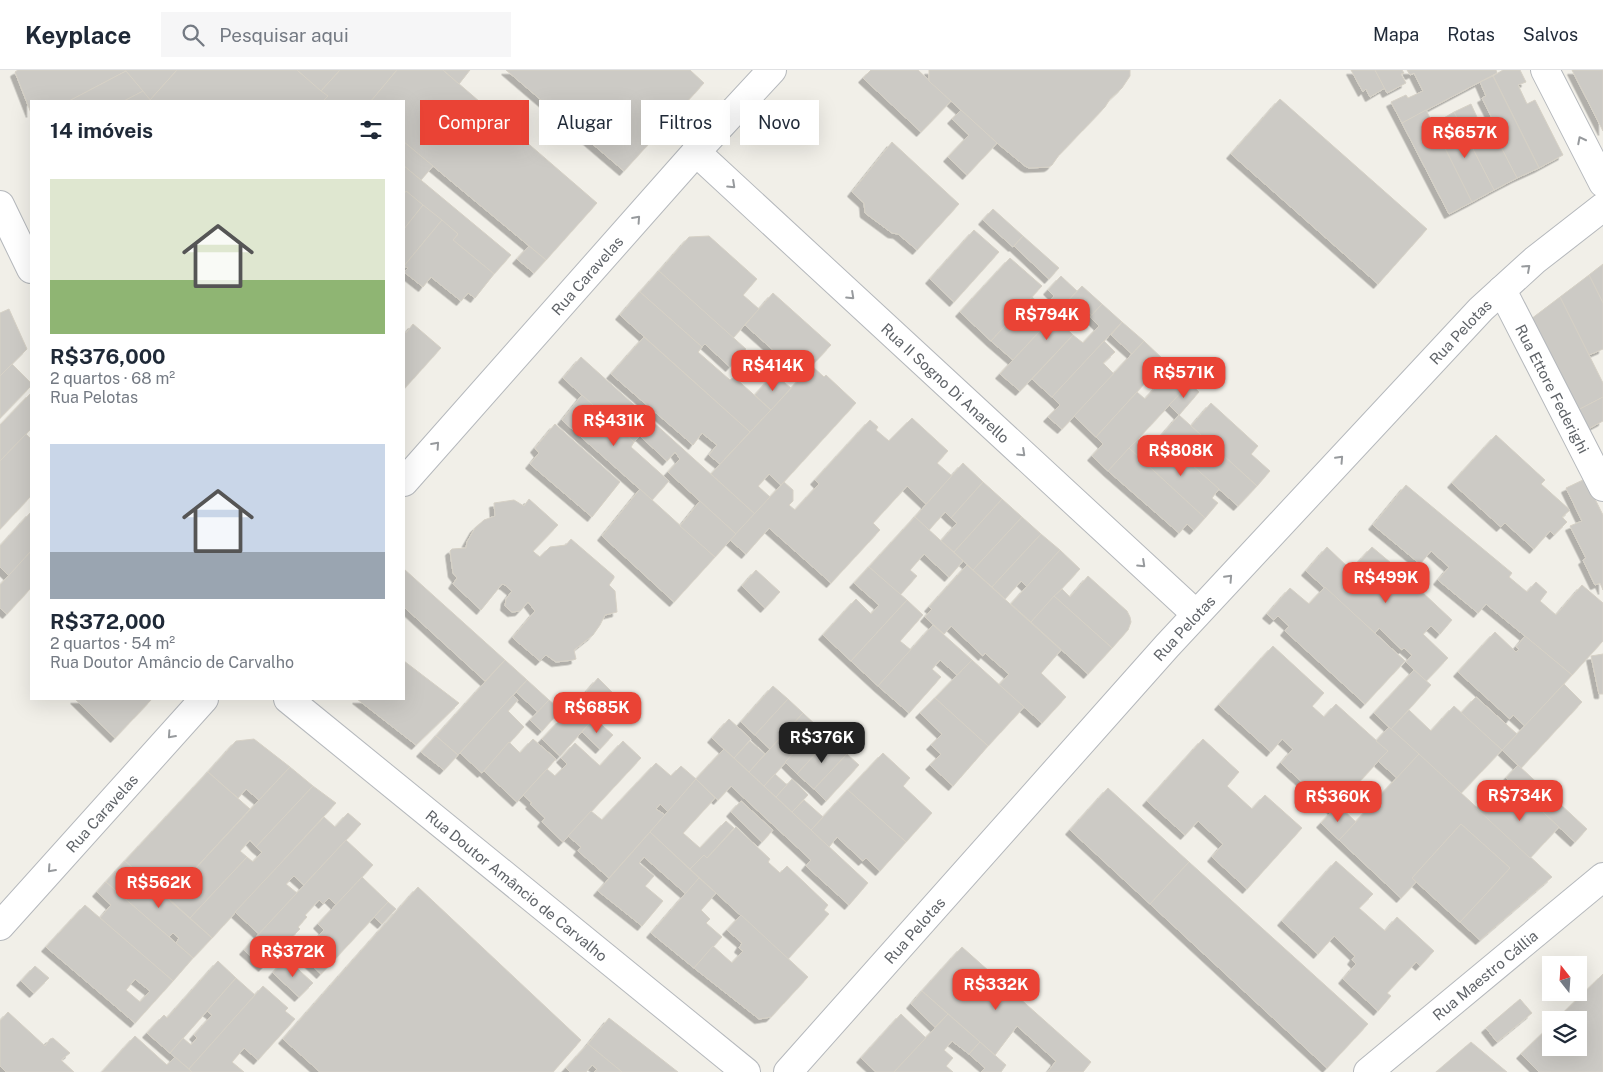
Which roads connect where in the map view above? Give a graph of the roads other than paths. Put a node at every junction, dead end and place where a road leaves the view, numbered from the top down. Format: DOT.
graph roads {
  1 [pos="772,70"];
  2 [pos="1545,70"];
  3 [pos="696,152"];
  4 [pos="1603,183"];
  5 [pos="0,205"];
  6 [pos="1603,207"];
  7 [pos="30,267"];
  8 [pos="1502,290"];
  9 [pos="405,481"];
  10 [pos="1603,488"];
  11 [pos="1196,614"];
  12 [pos="203,700"];
  13 [pos="289,700"];
  14 [pos="1603,877"];
  15 [pos="0,926"];
  16 [pos="746,1072"];
  17 [pos="788,1072"];
  18 [pos="1368,1072"];
  1 -- 3 [label="street, Rua Caravelas"];
  4 -- 2 [label="street, one-way"];
  9 -- 3 [label="street, Rua Caravelas, one-way"];
  3 -- 11 [label="street, Rua II Sogno Di Anarello, one-way"];
  5 -- 7 [label="street"];
  8 -- 6 [label="street, Rua Pelotas, one-way"];
  8 -- 10 [label="street, Rua Ettore Federighi"];
  11 -- 8 [label="street, Rua Pelotas, one-way"];
  11 -- 17 [label="street, Rua Pelotas"];
  12 -- 15 [label="street, Rua Caravelas, one-way"];
  13 -- 16 [label="street, Rua Doutor Amâncio de Carvalho"];
  14 -- 18 [label="street, Rua Maestro Cállia"];
}
